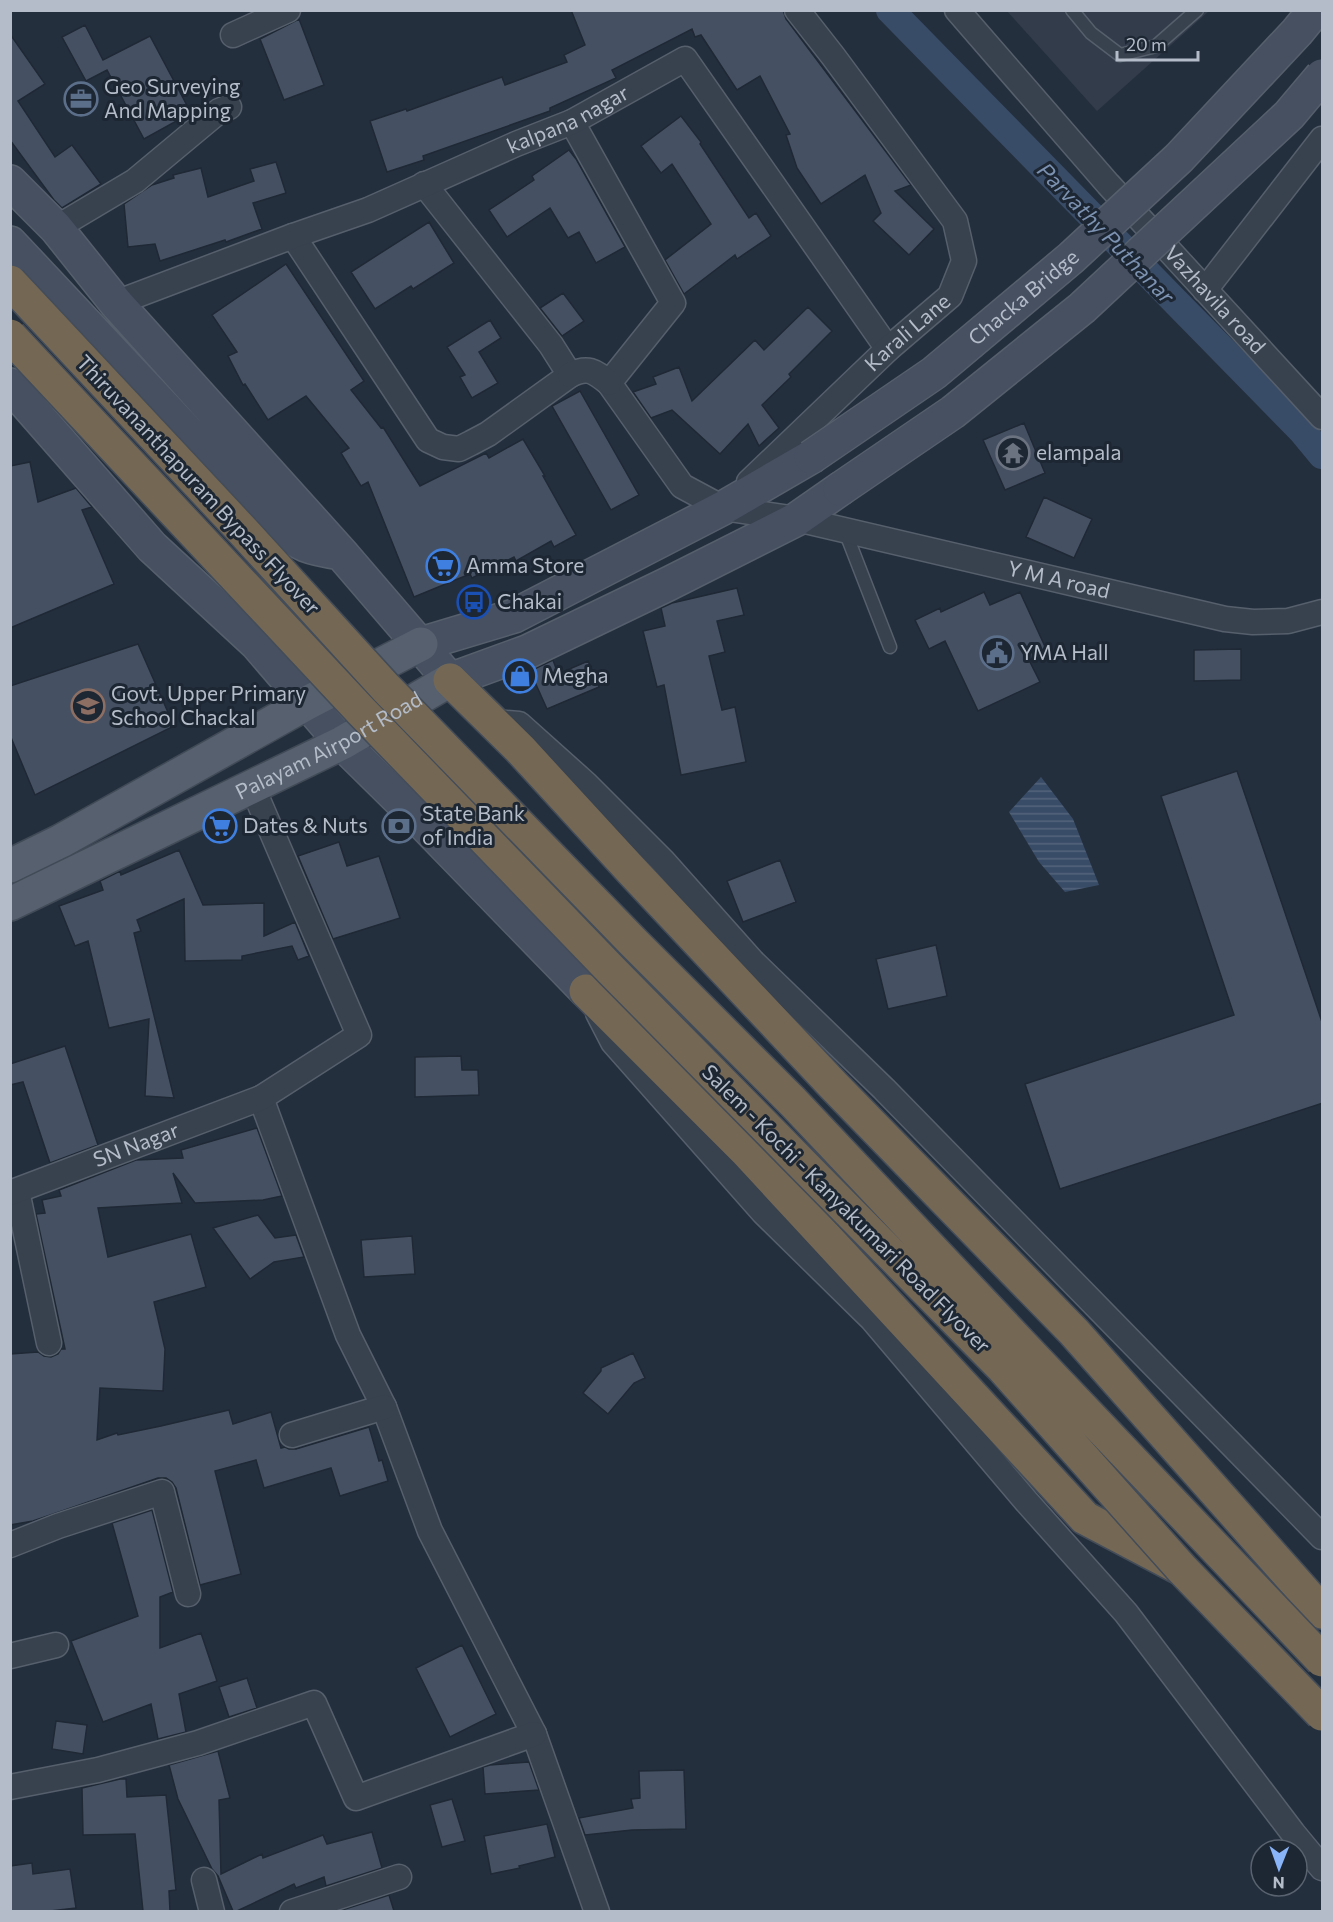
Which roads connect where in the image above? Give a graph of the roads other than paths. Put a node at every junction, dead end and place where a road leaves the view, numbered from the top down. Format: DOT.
graph roads {
  1 [pos="288,10"];
  2 [pos="797,10"];
  3 [pos="957,10"];
  4 [pos="1072,10"];
  5 [pos="1197,10"];
  6 [pos="1315,10"];
  7 [pos="233,35"];
  8 [pos="1323,76"];
  9 [pos="229,107"];
  10 [pos="572,122"];
  11 [pos="1323,139"];
  12 [pos="10,182"];
  13 [pos="424,184"];
  14 [pos="56,228"];
  15 [pos="293,236"];
  16 [pos="10,243"];
  17 [pos="10,282"];
  18 [pos="1205,290"];
  19 [pos="116,303"];
  20 [pos="10,336"];
  21 [pos="888,349"];
  22 [pos="570,375"];
  23 [pos="609,383"];
  24 [pos="10,385"];
  25 [pos="1323,417"];
  26 [pos="723,508"];
  27 [pos="797,519"];
  28 [pos="845,531"];
  29 [pos="341,553"];
  30 [pos="1323,612"];
  31 [pos="421,644"];
  32 [pos="890,647"];
  33 [pos="450,680"];
  34 [pos="386,688"];
  35 [pos="307,702"];
  36 [pos="361,711"];
  37 [pos="493,722"];
  38 [pos="342,743"];
  39 [pos="252,786"];
  40 [pos="10,866"];
  41 [pos="10,904"];
  42 [pos="586,991"];
  43 [pos="261,1098"];
  44 [pos="14,1192"];
  45 [pos="49,1343"];
  46 [pos="384,1407"];
  47 [pos="292,1435"];
  48 [pos="1323,1537"];
  49 [pos="10,1545"];
  50 [pos="1182,1569"];
  51 [pos="188,1594"];
  52 [pos="1323,1612"];
  53 [pos="56,1645"];
  54 [pos="10,1656"];
  55 [pos="1323,1660"];
  56 [pos="1323,1714"];
  57 [pos="534,1734"];
  58 [pos="10,1787"];
  59 [pos="1323,1868"];
  60 [pos="399,1877"];
  61 [pos="204,1880"];
  62 [pos="212,1911"];
  63 [pos="292,1911"];
  64 [pos="597,1911"];
  1 -- 7 [label="street"];
  2 -- 21 [label="street, Karali Lane"];
  3 -- 18 [label="street, Vazhavila road"];
  4 -- 5 [label="lane"];
  6 -- 26 [label="main road, Chacka Bridge, bridge"];
  8 -- 27 [label="main road, Chacka Bridge, bridge"];
  9 -- 14 [label="street"];
  10 -- 13 [label="street, kalpana nagar"];
  10 -- 21 [label="street, kalpana nagar"];
  10 -- 23 [label="street"];
  11 -- 18 [label="street"];
  12 -- 14 [label="main road"];
  13 -- 15 [label="street, kalpana nagar"];
  13 -- 22 [label="street"];
  14 -- 19 [label="main road"];
  15 -- 19 [label="street, kalpana nagar"];
  15 -- 22 [label="street"];
  16 -- 29 [label="main road"];
  17 -- 34 [label="highway, Thiruvananthapuram Bypass Flyover, bridge"];
  18 -- 25 [label="street, Vazhavila road"];
  19 -- 29 [label="main road"];
  20 -- 36 [label="highway, Thiruvananthapuram Bypass Flyover, bridge"];
  21 -- 26 [label="street, Karali Lane"];
  22 -- 23 [label="street"];
  23 -- 26 [label="street, Y M A road"];
  24 -- 35 [label="main road"];
  26 -- 27 [label="street, Y M A road"];
  26 -- 31 [label="main road, Chacka Bridge"];
  27 -- 28 [label="street, Y M A road"];
  27 -- 33 [label="main road, Chacka Bridge"];
  28 -- 30 [label="street, Y M A road"];
  28 -- 32 [label="lane"];
  29 -- 31 [label="main road"];
  31 -- 33 [label="main road"];
  31 -- 35 [label="main road"];
  33 -- 37 [label="highway"];
  33 -- 38 [label="main road, Palayam Airport Road"];
  34 -- 55 [label="highway, Salem - Kochi - Kanyakumari Road Flyover, bridge"];
  35 -- 38 [label="main road"];
  35 -- 40 [label="main road"];
  36 -- 50 [label="highway, Salem - Kochi - Kanyakumari Road Flyover, bridge"];
  37 -- 48 [label="street"];
  37 -- 52 [label="highway"];
  38 -- 39 [label="main road, Palayam Airport Road"];
  38 -- 42 [label="main road"];
  39 -- 41 [label="main road, Palayam Airport Road"];
  39 -- 43 [label="street, SN Nagar"];
  42 -- 50 [label="highway"];
  42 -- 59 [label="street"];
  43 -- 44 [label="street, SN Nagar"];
  43 -- 46 [label="street"];
  44 -- 45 [label="street"];
  46 -- 47 [label="street"];
  46 -- 57 [label="street"];
  49 -- 51 [label="street"];
  50 -- 56 [label="highway, Salem - Kochi - Kanyakumari Road Flyover, bridge"];
  53 -- 54 [label="street"];
  57 -- 58 [label="street"];
  57 -- 64 [label="street"];
  60 -- 63 [label="street"];
  61 -- 62 [label="street"];
}
